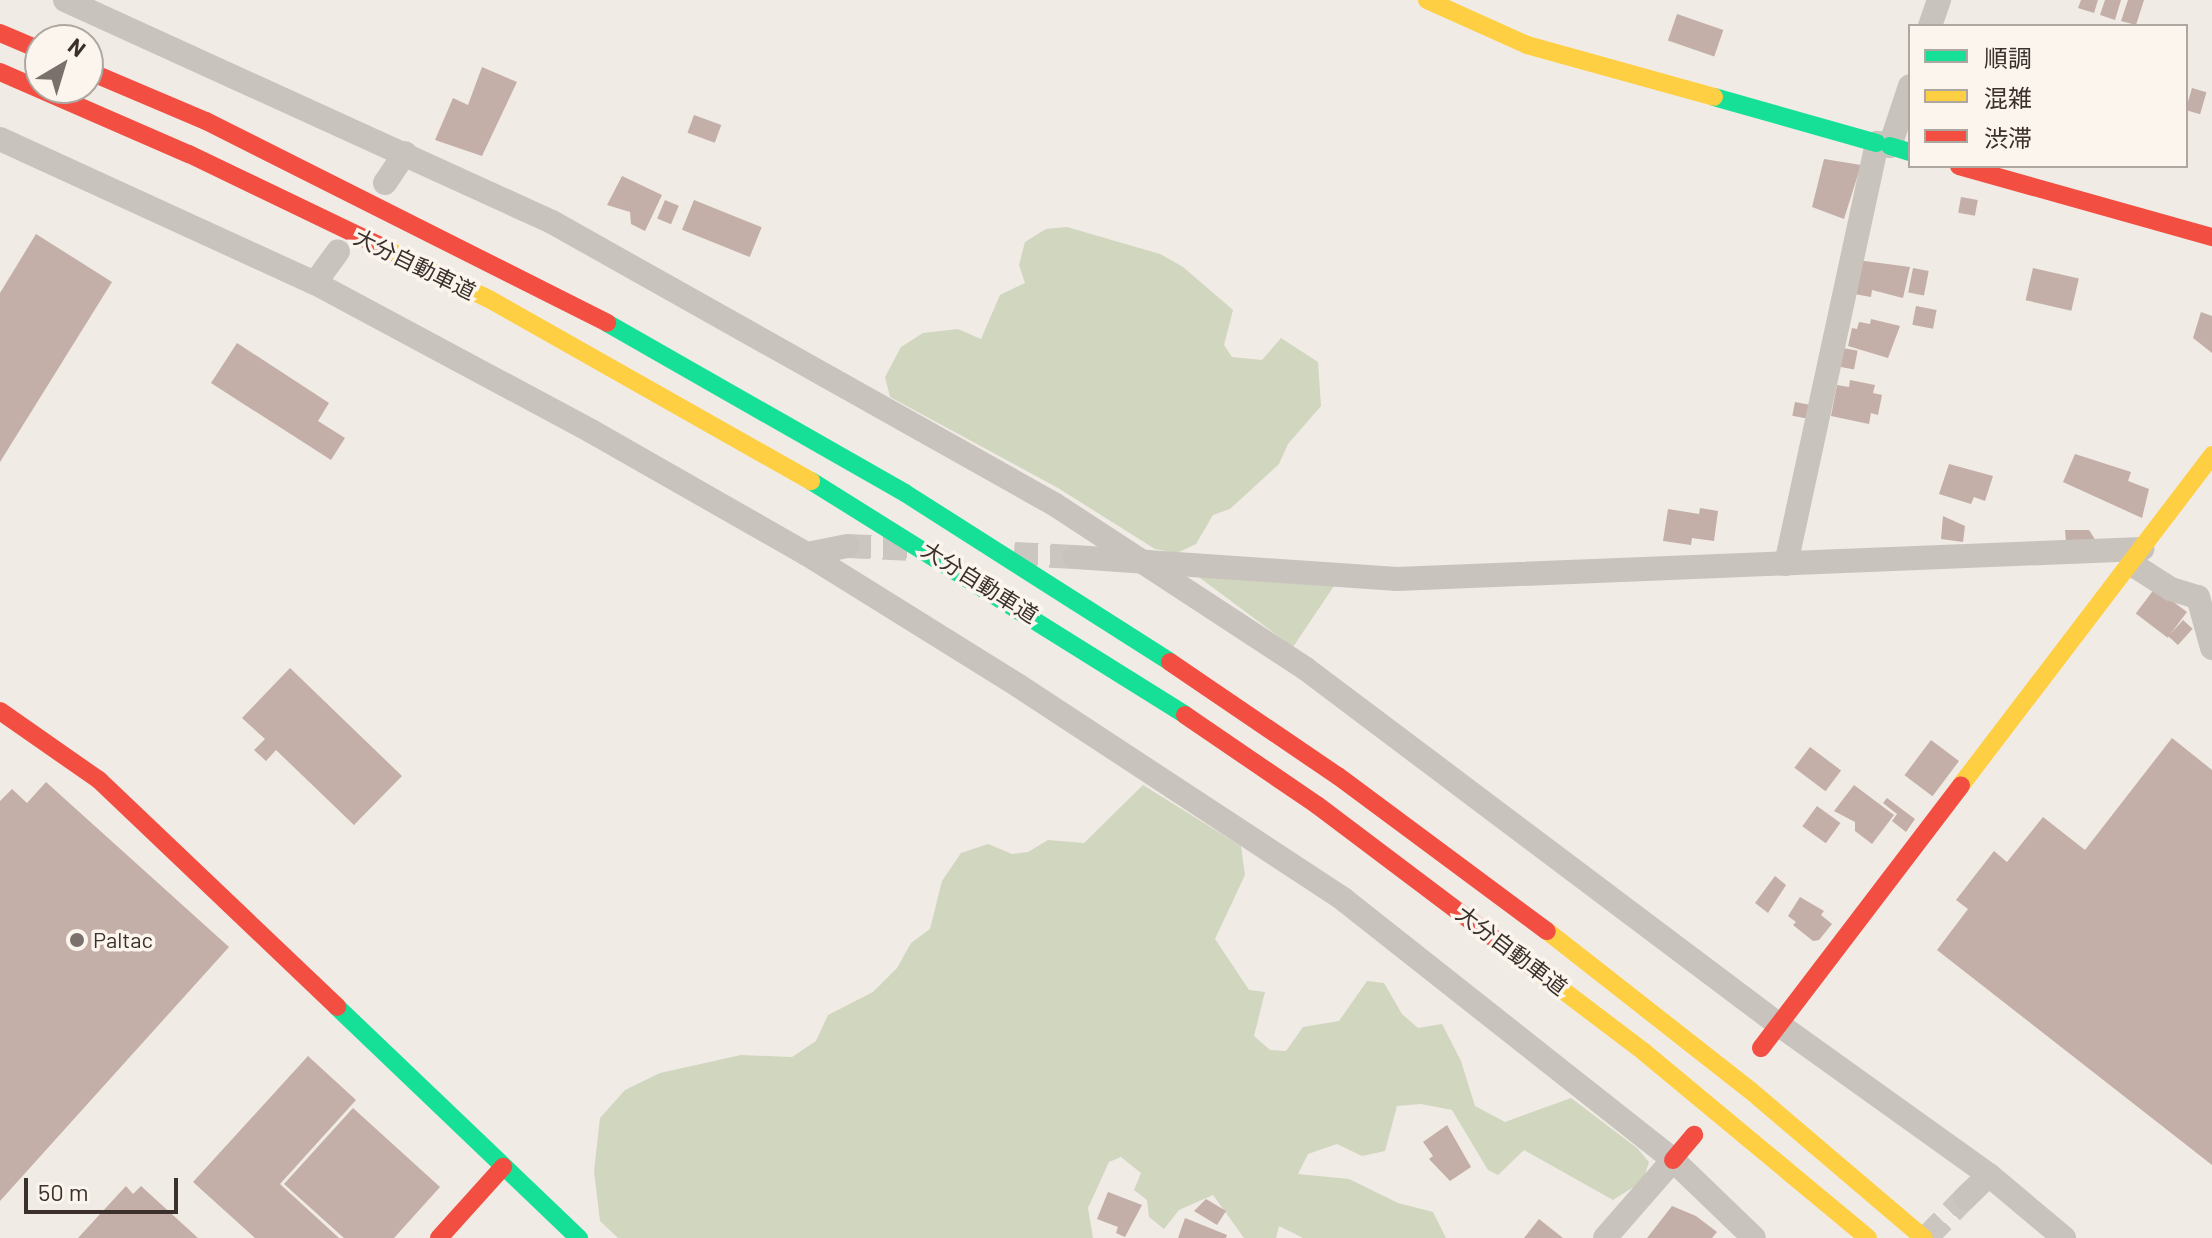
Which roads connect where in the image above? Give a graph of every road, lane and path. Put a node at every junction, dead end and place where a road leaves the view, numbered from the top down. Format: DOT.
graph roads {
  1 [pos="65,0"];
  2 [pos="1427,0"];
  3 [pos="1939,0"];
  4 [pos="1931,24"];
  5 [pos="0,33"];
  6 [pos="24,43"];
  7 [pos="0,72"];
  8 [pos="104,78"];
  9 [pos="1908,93"];
  10 [pos="0,139"];
  11 [pos="1892,147"];
  12 [pos="405,153"];
  13 [pos="1966,168"];
  14 [pos="385,183"];
  15 [pos="2212,237"];
  16 [pos="338,251"];
  17 [pos="315,283"];
  18 [pos="2212,455"];
  19 [pos="847,546"];
  20 [pos="807,554"];
  21 [pos="1075,557"];
  22 [pos="2138,557"];
  23 [pos="1134,559"];
  24 [pos="1786,564"];
  25 [pos="2212,648"];
  26 [pos="0,711"];
  27 [pos="1778,1024"];
  28 [pos="1761,1048"];
  29 [pos="1694,1135"];
  30 [pos="1673,1160"];
  31 [pos="503,1167"];
  32 [pos="1989,1175"];
  33 [pos="1965,1198"];
  34 [pos="1932,1234"];
  35 [pos="439,1238"];
  36 [pos="579,1238"];
  37 [pos="1605,1238"];
  38 [pos="1754,1238"];
  39 [pos="1868,1238"];
  40 [pos="2064,1238"];
  1 -- 12 [label="street"];
  2 -- 11 [label="main road"];
  3 -- 4 [label="street"];
  5 -- 6 [label="main road"];
  7 -- 39 [label="main road, 大分自動車道"];
  8 -- 34 [label="main road, 大分自動車道"];
  9 -- 11 [label="street"];
  10 -- 17 [label="street"];
  11 -- 24 [label="street"];
  12 -- 14 [label="street"];
  12 -- 23 [label="street"];
  13 -- 15 [label="main road"];
  16 -- 17 [label="street"];
  17 -- 20 [label="street"];
  18 -- 22 [label="main road"];
  19 -- 20 [label="street"];
  20 -- 30 [label="street"];
  21 -- 23 [label="street"];
  22 -- 24 [label="street"];
  22 -- 25 [label="street"];
  22 -- 27 [label="main road"];
  23 -- 24 [label="street"];
  23 -- 27 [label="street"];
  26 -- 31 [label="main road"];
  27 -- 28 [label="main road"];
  27 -- 32 [label="street"];
  29 -- 30 [label="main road"];
  30 -- 37 [label="street"];
  30 -- 38 [label="street"];
  31 -- 35 [label="main road"];
  31 -- 36 [label="main road"];
  32 -- 33 [label="street"];
  32 -- 40 [label="street"];
}
